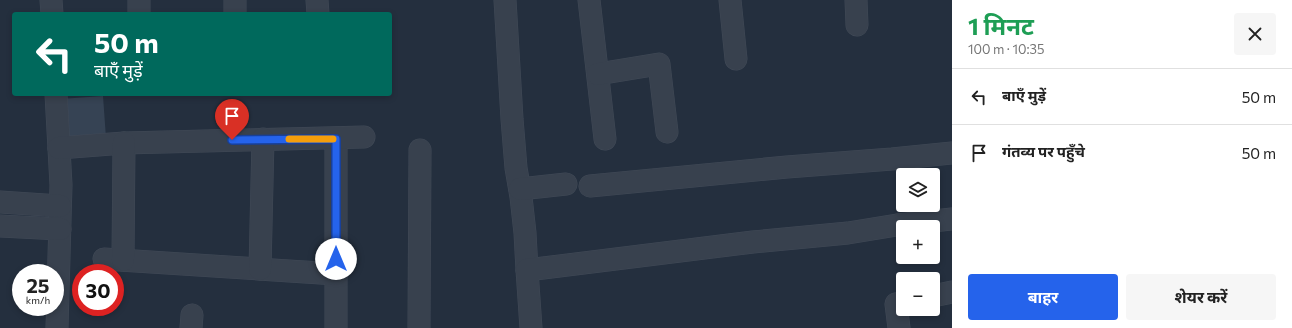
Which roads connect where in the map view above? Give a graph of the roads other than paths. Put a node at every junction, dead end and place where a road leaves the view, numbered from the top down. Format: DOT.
graph roads {
  1 [pos="51,0"];
  2 [pos="138,0"];
  3 [pos="235,0"];
  4 [pos="317,0"];
  5 [pos="505,0"];
  6 [pos="589,0"];
  7 [pos="730,0"];
  8 [pos="856,0"];
  9 [pos="52,12"];
  10 [pos="139,12"];
  11 [pos="235,12"];
  12 [pos="318,12"];
  13 [pos="857,25"];
  14 [pos="736,59"];
  15 [pos="598,74"];
  16 [pos="56,96"];
  17 [pos="667,132"];
  18 [pos="364,137"];
  19 [pos="263,139"];
  20 [pos="336,139"];
  21 [pos="605,139"];
  22 [pos="124,143"];
  23 [pos="59,148"];
  24 [pos="420,150"];
  25 [pos="952,153"];
  26 [pos="566,184"];
  27 [pos="590,186"];
  28 [pos="520,189"];
  29 [pos="0,202"];
  30 [pos="60,206"];
  31 [pos="952,219"];
  32 [pos="0,226"];
  33 [pos="60,229"];
  34 [pos="260,269"];
  35 [pos="527,270"];
  36 [pos="336,274"];
  37 [pos="952,292"];
  38 [pos="940,295"];
  39 [pos="898,316"];
  40 [pos="57,328"];
  41 [pos="336,328"];
  42 [pos="419,328"];
  43 [pos="531,328"];
  44 [pos="899,328"];
  1 -- 9 [label="street"];
  2 -- 10 [label="street"];
  3 -- 11 [label="street"];
  4 -- 12 [label="street"];
  5 -- 28 [label="street"];
  6 -- 15 [label="street"];
  7 -- 14 [label="street"];
  8 -- 13 [label="street"];
  15 -- 17 [label="street"];
  15 -- 21 [label="street"];
  16 -- 23 [label="street"];
  18 -- 20 [label="street"];
  19 -- 20 [label="street"];
  19 -- 22 [label="street"];
  19 -- 34 [label="street"];
  20 -- 36 [label="street"];
  22 -- 23 [label="street"];
  22 -- 34 [label="street"];
  23 -- 30 [label="street"];
  24 -- 42 [label="street"];
  25 -- 27 [label="street"];
  26 -- 28 [label="street"];
  28 -- 35 [label="street"];
  29 -- 30 [label="street"];
  30 -- 33 [label="street"];
  31 -- 35 [label="street"];
  32 -- 33 [label="street"];
  33 -- 40 [label="street"];
  34 -- 36 [label="street"];
  35 -- 43 [label="street"];
  36 -- 41 [label="street"];
  37 -- 38 [label="street"];
  39 -- 44 [label="street"];
}
